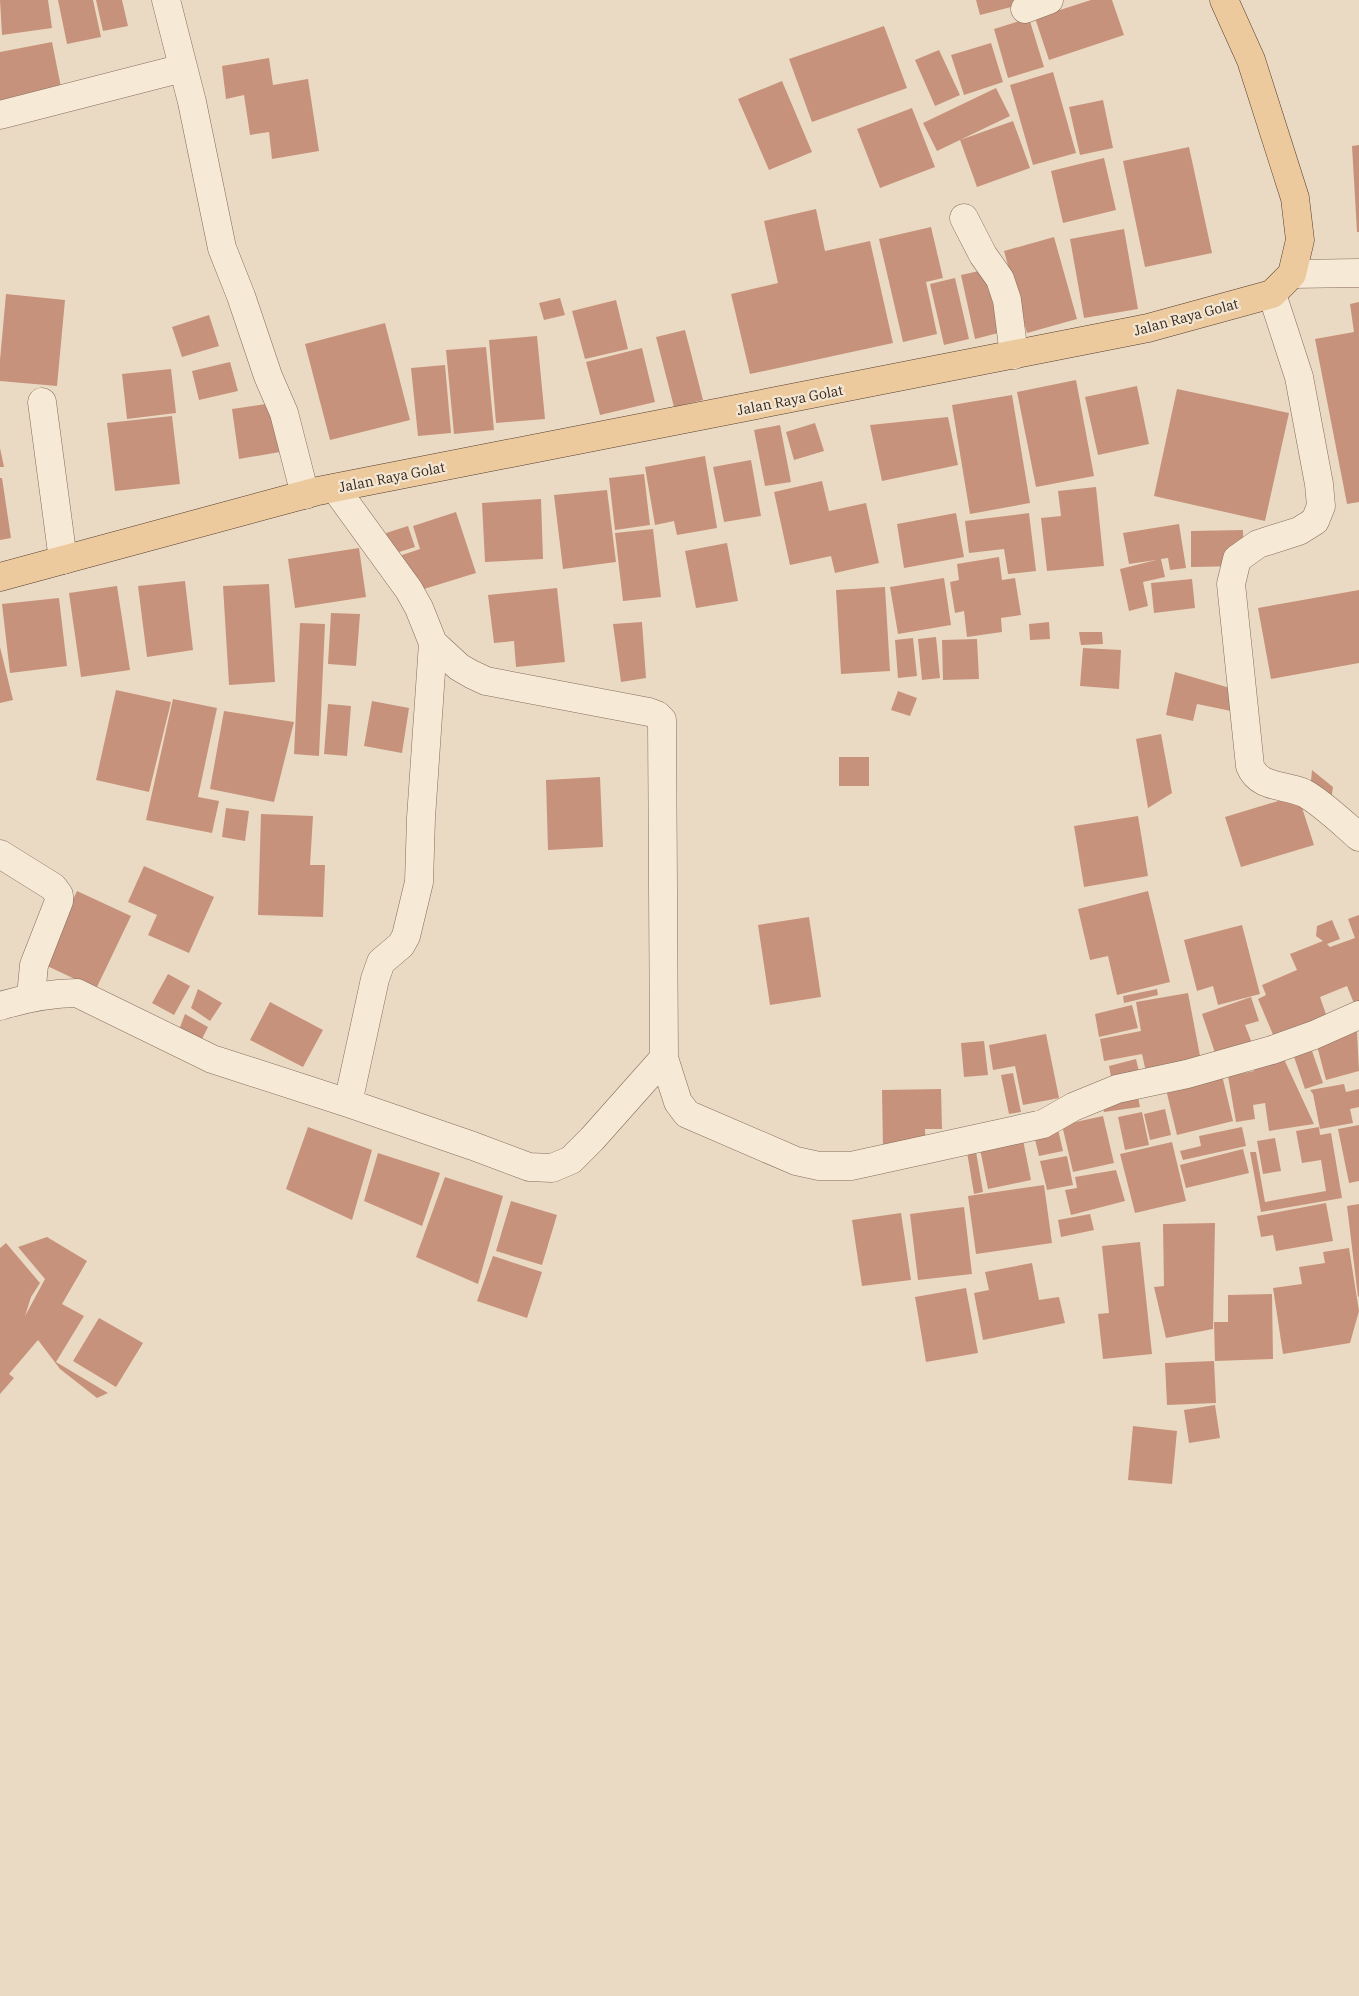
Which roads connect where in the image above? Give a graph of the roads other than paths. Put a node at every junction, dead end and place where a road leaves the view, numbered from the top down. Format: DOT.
graph roads {
  1 [pos="166,0"];
  2 [pos="1224,0"];
  3 [pos="183,68"];
  4 [pos="0,115"];
  5 [pos="964,218"];
  6 [pos="1359,273"];
  7 [pos="1292,274"];
  8 [pos="1272,294"];
  9 [pos="1014,355"];
  10 [pos="42,402"];
  11 [pos="335,488"];
  12 [pos="305,495"];
  13 [pos="63,560"];
  14 [pos="0,577"];
  15 [pos="433,643"];
  16 [pos="1359,837"];
  17 [pos="0,854"];
  18 [pos="31,996"];
  19 [pos="0,1006"];
  20 [pos="1359,1015"];
  21 [pos="664,1058"];
  22 [pos="348,1102"];
  1 -- 3 [label="street"];
  2 -- 7 [label="main road"];
  3 -- 4 [label="street"];
  3 -- 12 [label="street"];
  5 -- 9 [label="street"];
  6 -- 7 [label="street"];
  7 -- 8 [label="main road, Jalan Raya Golat"];
  8 -- 9 [label="main road, Jalan Raya Golat"];
  8 -- 16 [label="street"];
  9 -- 11 [label="main road, Jalan Raya Golat"];
  10 -- 13 [label="street"];
  11 -- 12 [label="main road, Jalan Raya Golat"];
  11 -- 15 [label="street"];
  12 -- 13 [label="main road, Jalan Raya Golat"];
  13 -- 14 [label="main road, Jalan Raya Golat"];
  15 -- 21 [label="street"];
  15 -- 22 [label="street"];
  17 -- 18 [label="street"];
  18 -- 19 [label="street"];
  18 -- 22 [label="street"];
  20 -- 21 [label="street"];
  21 -- 22 [label="street"];
}
